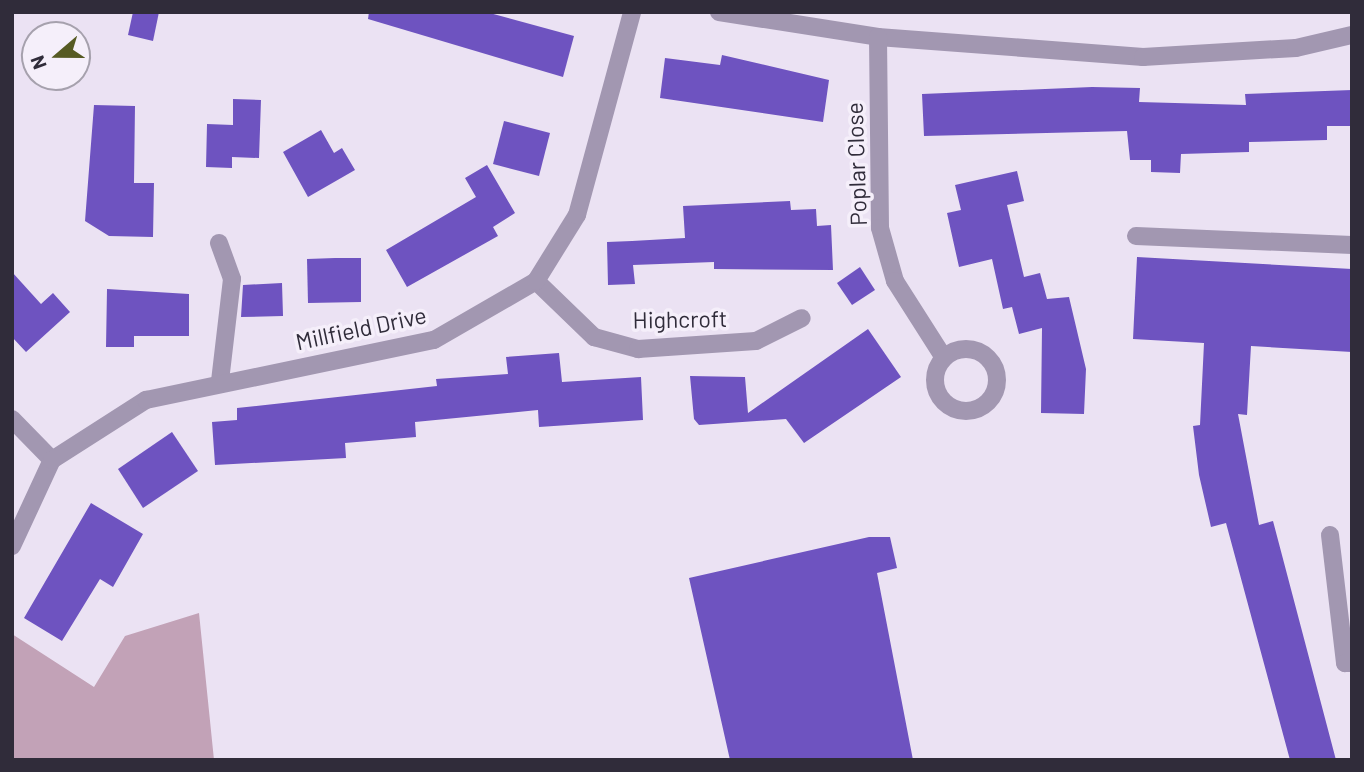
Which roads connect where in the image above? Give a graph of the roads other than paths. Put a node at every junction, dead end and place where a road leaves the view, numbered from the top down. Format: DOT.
graph roads {
  1 [pos="632,12"];
  2 [pos="719,12"];
  3 [pos="1352,35"];
  4 [pos="878,37"];
  5 [pos="1136,236"];
  6 [pos="219,243"];
  7 [pos="1352,245"];
  8 [pos="536,281"];
  9 [pos="802,318"];
  10 [pos="944,358"];
  11 [pos="220,381"];
  12 [pos="12,419"];
  13 [pos="52,460"];
  14 [pos="1330,535"];
  15 [pos="12,546"];
  16 [pos="1352,663"];
  1 -- 8 [label="street, Millfield Drive"];
  2 -- 4 [label="street"];
  3 -- 4 [label="street"];
  4 -- 10 [label="street, Poplar Close"];
  5 -- 7 [label="street"];
  6 -- 11 [label="street"];
  8 -- 9 [label="street, Highcroft"];
  8 -- 11 [label="street, Millfield Drive"];
  11 -- 13 [label="street, Millfield Drive"];
  12 -- 13 [label="street"];
  13 -- 15 [label="street"];
  14 -- 16 [label="street"];
}
